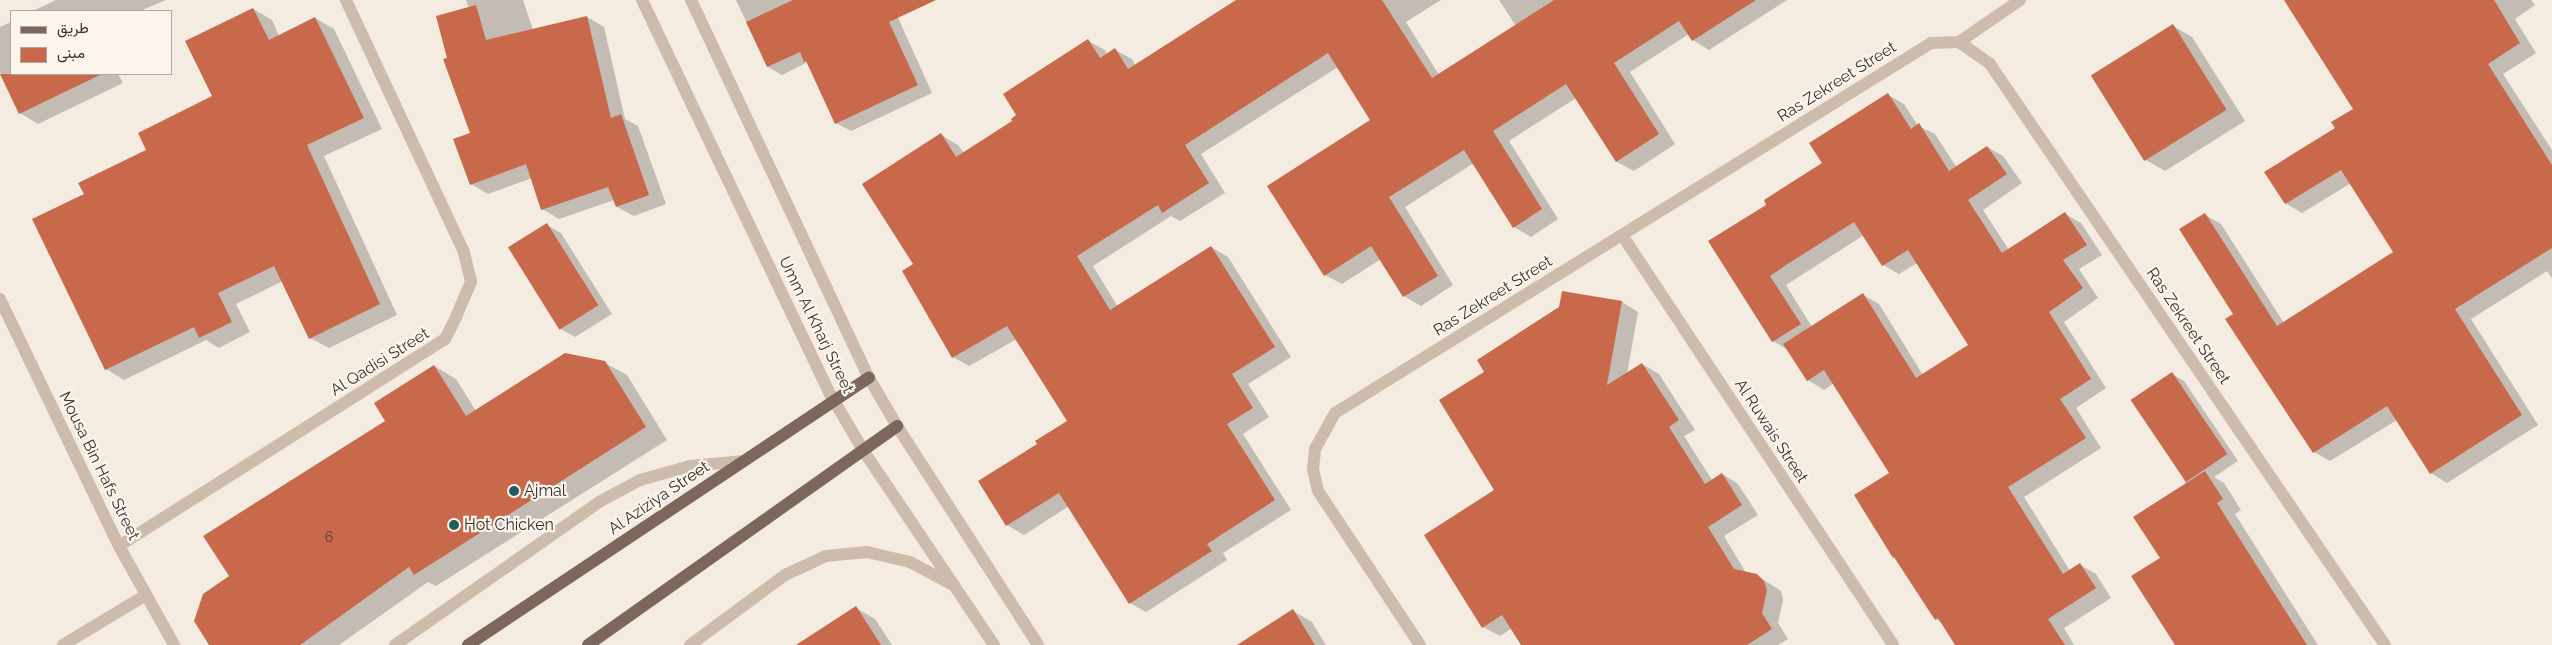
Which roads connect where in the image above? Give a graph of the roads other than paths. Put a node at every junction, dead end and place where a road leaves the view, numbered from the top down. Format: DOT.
graph roads {
  1 [pos="346,0"];
  2 [pos="642,0"];
  3 [pos="691,0"];
  4 [pos="2020,0"];
  5 [pos="1959,42"];
  6 [pos="1622,235"];
  7 [pos="0,299"];
  8 [pos="869,378"];
  9 [pos="834,402"];
  10 [pos="897,426"];
  11 [pos="863,450"];
  12 [pos="744,461"];
  13 [pos="118,546"];
  14 [pos="954,585"];
  15 [pos="146,595"];
  16 [pos="591,644"];
  17 [pos="63,645"];
  18 [pos="174,645"];
  19 [pos="394,645"];
  20 [pos="468,645"];
  21 [pos="690,645"];
  22 [pos="994,645"];
  23 [pos="1038,645"];
  24 [pos="1420,645"];
  25 [pos="1893,645"];
  26 [pos="2385,645"];
  1 -- 13 [label="street, Al Qadisi Street"];
  2 -- 9 [label="street, Umm Al Kharj Street"];
  3 -- 8 [label="street, Umm Al Kharj Street"];
  4 -- 5 [label="street"];
  5 -- 6 [label="street, Ras Zekreet Street"];
  5 -- 26 [label="street, Ras Zekreet Street"];
  6 -- 24 [label="street, Ras Zekreet Street"];
  6 -- 25 [label="street, Al Ruwais Street"];
  7 -- 13 [label="street, Mousa Bin Hafs Street"];
  8 -- 9 [label="main road, Al Aziziya Street"];
  8 -- 10 [label="street, Umm Al Kharj Street"];
  9 -- 11 [label="street, Umm Al Kharj Street"];
  9 -- 12 [label="main road, Al Aziziya Street"];
  10 -- 11 [label="main road"];
  10 -- 23 [label="street, Umm Al Kharj Street"];
  11 -- 14 [label="street, Umm Al Kharj Street"];
  11 -- 16 [label="main road"];
  12 -- 19 [label="street"];
  12 -- 20 [label="main road, Al Aziziya Street"];
  13 -- 15 [label="street, Mousa Bin Hafs Street"];
  14 -- 21 [label="street"];
  14 -- 22 [label="street, Umm Al Kharj Street"];
  15 -- 17 [label="street"];
  15 -- 18 [label="street, Mousa Bin Hafs Street"];
}
